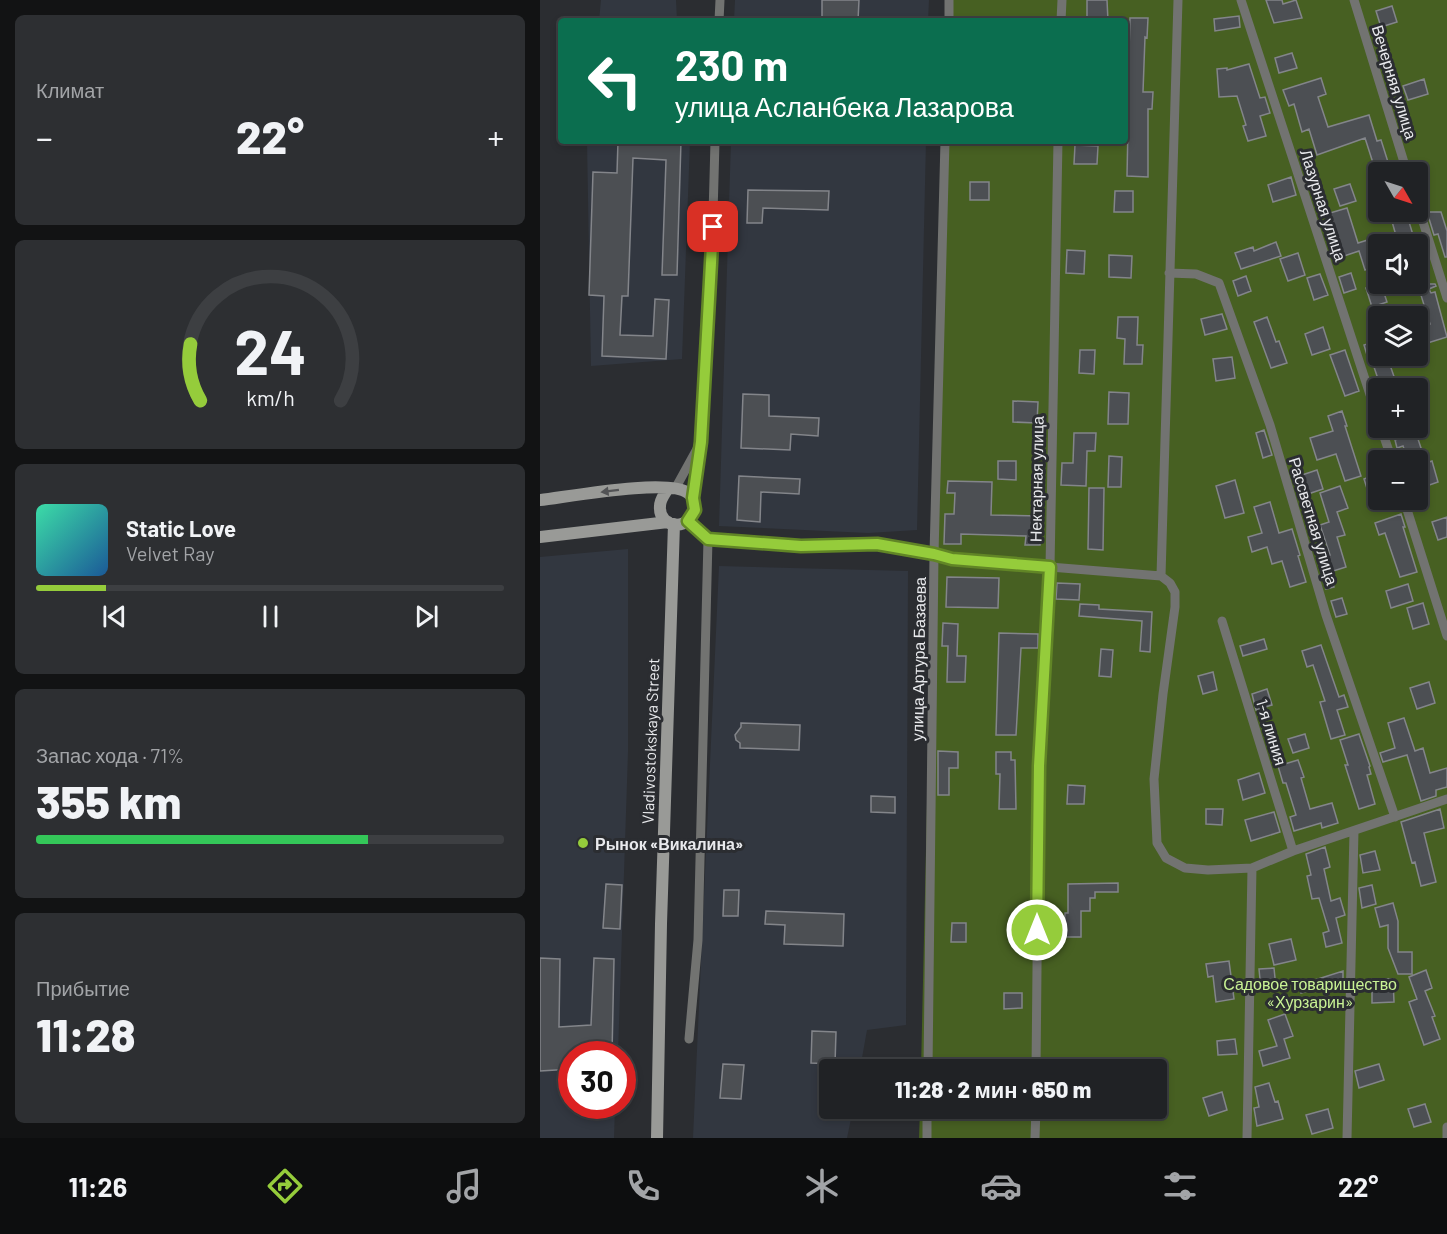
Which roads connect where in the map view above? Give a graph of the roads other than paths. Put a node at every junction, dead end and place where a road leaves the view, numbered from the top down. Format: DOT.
graph roads {
  1 [pos="720,0"];
  2 [pos="949,0"];
  3 [pos="1062,0"];
  4 [pos="1178,0"];
  5 [pos="1241,0"];
  6 [pos="1354,0"];
  7 [pos="719,18"];
  8 [pos="949,18"];
  9 [pos="1061,18"];
  10 [pos="715,144"];
  11 [pos="945,144"];
  12 [pos="1058,144"];
  13 [pos="1404,162"];
  14 [pos="1423,222"];
  15 [pos="1169,273"];
  16 [pos="1447,298"];
  17 [pos="1368,388"];
  18 [pos="701,442"];
  19 [pos="672,489"];
  20 [pos="693,498"];
  21 [pos="540,500"];
  22 [pos="1407,510"];
  23 [pos="688,521"];
  24 [pos="671,523"];
  25 [pos="540,537"];
  26 [pos="708,539"];
  27 [pos="934,554"];
  28 [pos="1050,567"];
  29 [pos="1161,576"];
  30 [pos="1222,621"];
  31 [pos="1447,636"];
  32 [pos="1447,800"];
  33 [pos="1395,817"];
  34 [pos="1354,831"];
  35 [pos="1293,851"];
  36 [pos="1252,868"];
  37 [pos="689,1039"];
  38 [pos="928,1059"];
  39 [pos="1036,1059"];
  40 [pos="927,1119"];
  41 [pos="1036,1119"];
  42 [pos="1447,1127"];
  43 [pos="657,1138"];
  44 [pos="927,1138"];
  45 [pos="1035,1138"];
  46 [pos="1247,1138"];
  47 [pos="1347,1138"];
  48 [pos="1447,1138"];
  1 -- 7 [label="street"];
  2 -- 8 [label="street"];
  3 -- 9 [label="street"];
  4 -- 15 [label="street"];
  5 -- 17 [label="street, Лазурная улица"];
  6 -- 13 [label="street, Вечерняя улица"];
  10 -- 18 [label="street, Vladivostokskaya Street"];
  11 -- 27 [label="street, улица Артура Базаева"];
  12 -- 28 [label="street, Нектарная улица"];
  14 -- 16 [label="street"];
  15 -- 29 [label="street"];
  15 -- 33 [label="street, Рассветная улица"];
  18 -- 19 [label="street, Vladivostokskaya Street"];
  18 -- 20 [label="street, Vladivostokskaya Street"];
  19 -- 20 [label="main road"];
  19 -- 21 [label="main road, one-way"];
  19 -- 24 [label="main road, Vladivostokskaya Street"];
  20 -- 23 [label="main road, Vladivostokskaya Street"];
  22 -- 31 [label="street"];
  23 -- 24 [label="main road"];
  23 -- 26 [label="street"];
  24 -- 25 [label="main road"];
  24 -- 43 [label="main road, Vladivostokskaya Street"];
  26 -- 27 [label="street"];
  26 -- 37 [label="street"];
  27 -- 28 [label="street"];
  27 -- 38 [label="street, улица Артура Базаева"];
  28 -- 29 [label="street"];
  28 -- 39 [label="street, Нектарная улица"];
  29 -- 36 [label="street"];
  30 -- 35 [label="street, 1-я линия"];
  32 -- 33 [label="street"];
  33 -- 34 [label="street"];
  34 -- 35 [label="street"];
  34 -- 47 [label="street"];
  35 -- 36 [label="street"];
  36 -- 46 [label="street"];
  40 -- 44 [label="street"];
  41 -- 45 [label="street"];
  42 -- 48 [label="street"];
}
